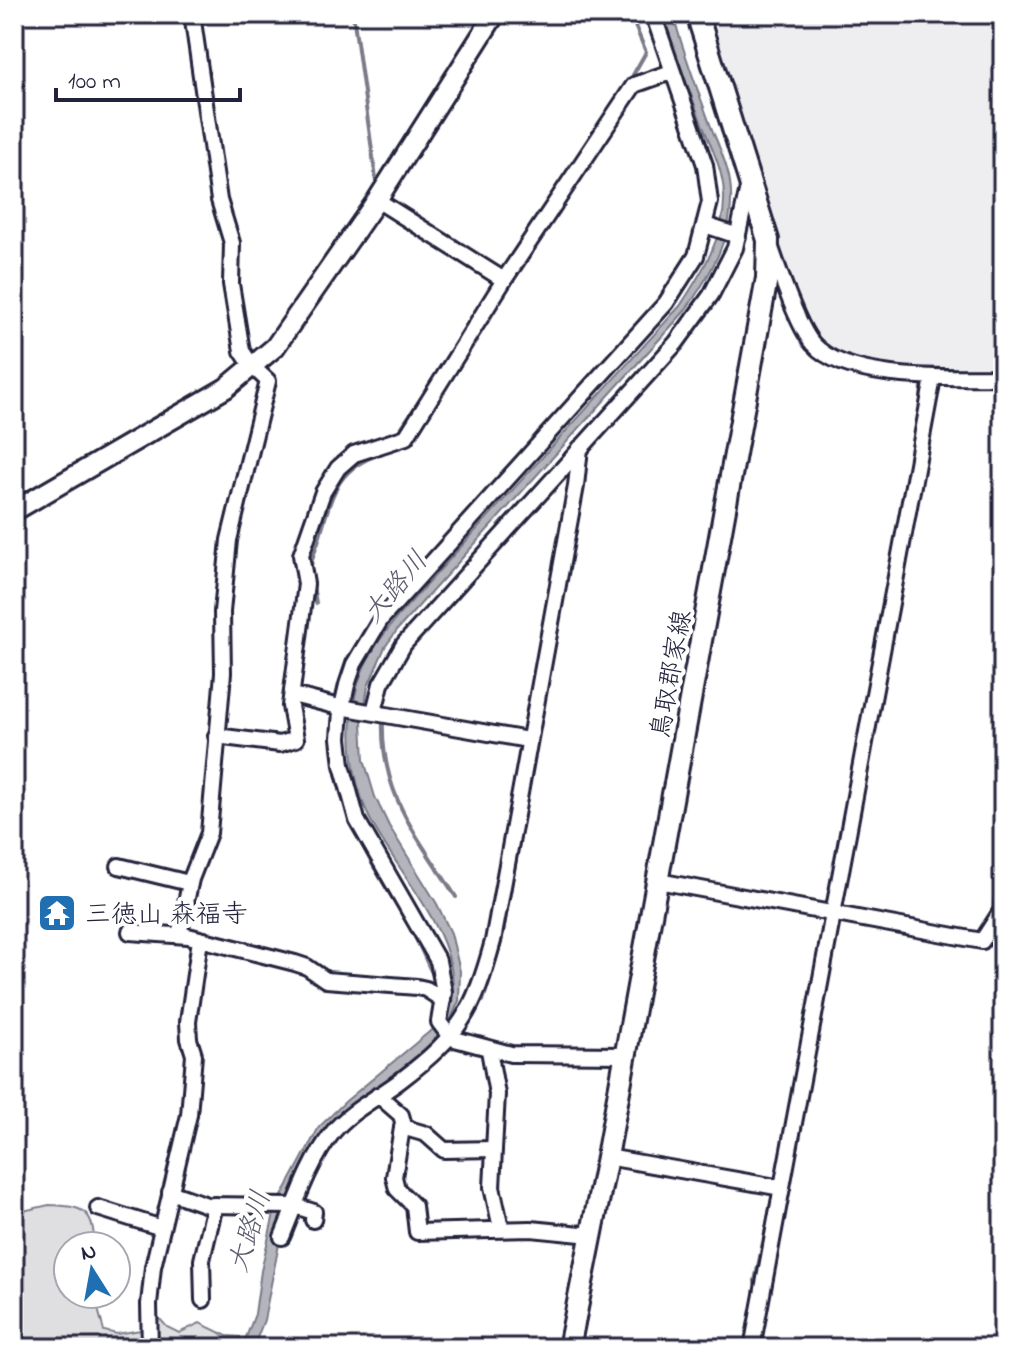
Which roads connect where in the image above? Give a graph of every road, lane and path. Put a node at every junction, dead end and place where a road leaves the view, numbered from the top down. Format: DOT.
graph roads {
  1 [pos="192,14"];
  2 [pos="495,14"];
  3 [pos="653,14"];
  4 [pos="697,14"];
  5 [pos="671,72"];
  6 [pos="749,182"];
  7 [pos="377,200"];
  8 [pos="705,225"];
  9 [pos="738,236"];
  10 [pos="768,240"];
  11 [pos="504,280"];
  12 [pos="252,366"];
  13 [pos="1003,377"];
  14 [pos="933,378"];
  15 [pos="580,448"];
  16 [pos="14,511"];
  17 [pos="293,695"];
  18 [pos="342,707"];
  19 [pos="374,712"];
  20 [pos="216,736"];
  21 [pos="528,740"];
  22 [pos="119,866"];
  23 [pos="658,881"];
  24 [pos="189,883"];
  25 [pos="1003,897"];
  26 [pos="834,913"];
  27 [pos="130,932"];
  28 [pos="179,935"];
  29 [pos="200,940"];
  30 [pos="443,1000"];
  31 [pos="446,1031"];
  32 [pos="489,1050"];
  33 [pos="625,1055"];
  34 [pos="378,1095"];
  35 [pos="402,1127"];
  36 [pos="494,1149"];
  37 [pos="607,1157"];
  38 [pos="782,1188"];
  39 [pos="170,1192"];
  40 [pos="215,1205"];
  41 [pos="295,1206"];
  42 [pos="98,1208"];
  43 [pos="313,1220"];
  44 [pos="162,1228"];
  45 [pos="501,1228"];
  46 [pos="591,1235"];
  47 [pos="282,1237"];
  48 [pos="203,1300"];
  49 [pos="150,1348"];
  50 [pos="569,1348"];
  51 [pos="752,1348"];
  1 -- 12 [label="street"];
  2 -- 7 [label="street"];
  3 -- 5 [label="street"];
  4 -- 6 [label="main road, 鳥取郡家線"];
  5 -- 8 [label="street"];
  5 -- 11 [label="street"];
  6 -- 9 [label="street"];
  6 -- 10 [label="main road, 鳥取郡家線"];
  7 -- 11 [label="street"];
  7 -- 12 [label="street"];
  8 -- 9 [label="street"];
  8 -- 18 [label="street"];
  9 -- 15 [label="street"];
  10 -- 14 [label="street"];
  10 -- 23 [label="main road, 鳥取郡家線"];
  11 -- 17 [label="street"];
  12 -- 16 [label="street"];
  12 -- 20 [label="street"];
  13 -- 14 [label="street"];
  14 -- 26 [label="street"];
  15 -- 19 [label="street"];
  15 -- 21 [label="street"];
  17 -- 18 [label="street"];
  17 -- 20 [label="street"];
  18 -- 19 [label="street"];
  18 -- 30 [label="street"];
  19 -- 21 [label="street"];
  20 -- 24 [label="street"];
  21 -- 31 [label="street"];
  22 -- 24 [label="street"];
  23 -- 26 [label="street"];
  23 -- 33 [label="main road, 鳥取郡家線"];
  24 -- 28 [label="street"];
  25 -- 26 [label="street"];
  26 -- 38 [label="street"];
  27 -- 28 [label="street"];
  28 -- 29 [label="street"];
  29 -- 30 [label="street"];
  29 -- 39 [label="street"];
  30 -- 31 [label="street"];
  31 -- 32 [label="street"];
  31 -- 34 [label="street"];
  32 -- 33 [label="street"];
  32 -- 36 [label="street"];
  33 -- 37 [label="main road, 鳥取郡家線"];
  34 -- 35 [label="street"];
  34 -- 41 [label="street"];
  35 -- 36 [label="street"];
  35 -- 45 [label="street"];
  36 -- 45 [label="street"];
  37 -- 38 [label="street"];
  37 -- 46 [label="main road, 鳥取郡家線"];
  38 -- 51 [label="street"];
  39 -- 40 [label="street"];
  39 -- 44 [label="street"];
  40 -- 41 [label="street"];
  40 -- 48 [label="street"];
  41 -- 43 [label="street"];
  41 -- 47 [label="street"];
  42 -- 44 [label="street"];
  44 -- 49 [label="street"];
  45 -- 46 [label="street"];
  46 -- 50 [label="main road, 鳥取郡家線"];
}
